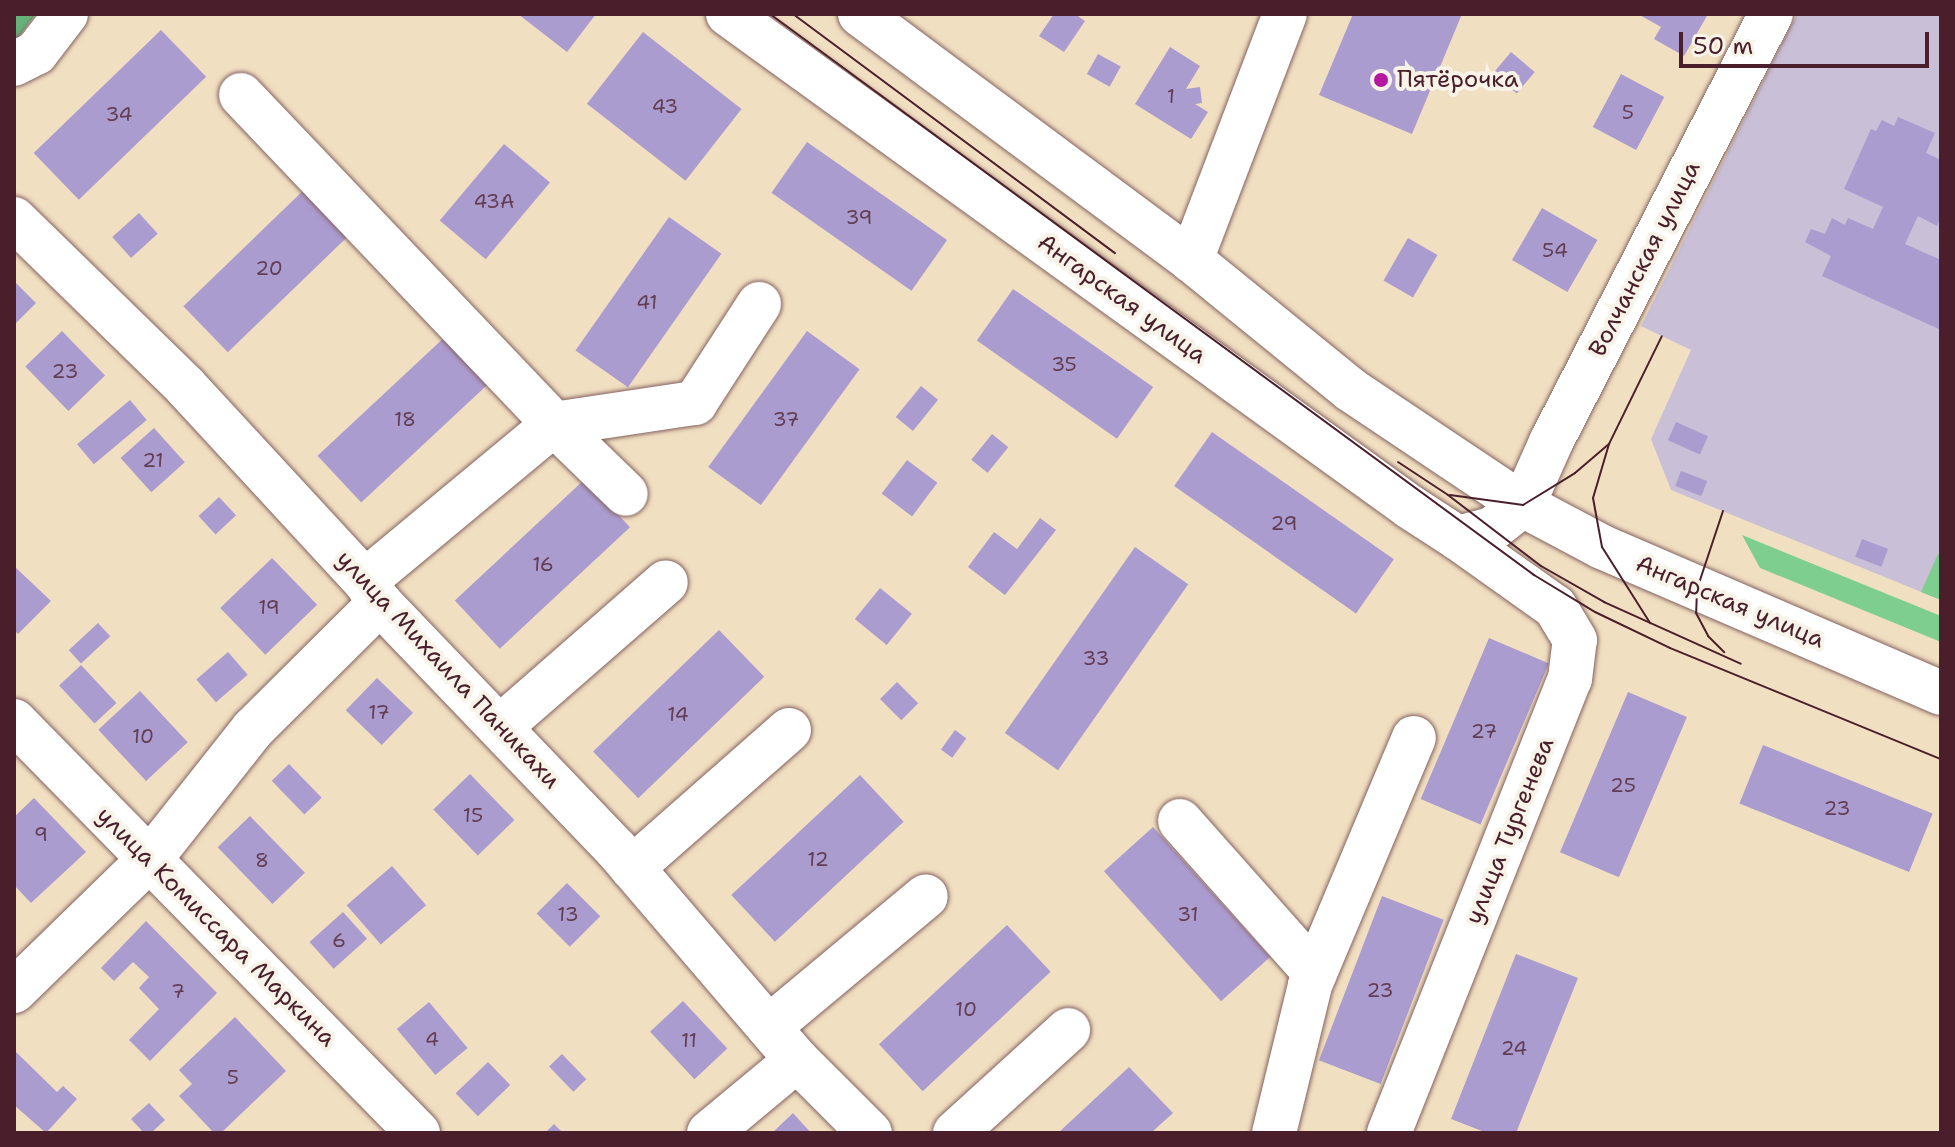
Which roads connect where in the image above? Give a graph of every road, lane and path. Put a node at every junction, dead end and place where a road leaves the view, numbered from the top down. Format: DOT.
graph roads {
  1 [pos="66,14"];
  2 [pos="860,14"];
  3 [pos="1285,14"];
  4 [pos="1771,14"];
  5 [pos="752,21"];
  6 [pos="14,64"];
  7 [pos="241,95"];
  8 [pos="14,219"];
  9 [pos="1191,260"];
  10 [pos="759,304"];
  11 [pos="554,424"];
  12 [pos="626,494"];
  13 [pos="1490,533"];
  14 [pos="666,582"];
  15 [pos="372,592"];
  16 [pos="1941,693"];
  17 [pos="14,721"];
  18 [pos="500,727"];
  19 [pos="789,730"];
  20 [pos="1414,738"];
  21 [pos="1180,821"];
  22 [pos="151,858"];
  23 [pos="632,868"];
  24 [pos="926,896"];
  25 [pos="1315,973"];
  26 [pos="14,991"];
  27 [pos="769,1027"];
  28 [pos="1068,1030"];
  29 [pos="797,1060"];
  30 [pos="418,1133"];
  31 [pos="709,1133"];
  32 [pos="870,1133"];
  33 [pos="955,1133"];
  34 [pos="1274,1133"];
  35 [pos="1389,1133"];
  1 -- 6 [label="street"];
  2 -- 9 [label="street, Ангарская улица"];
  3 -- 9 [label="street"];
  4 -- 13 [label="street, Волчанская улица"];
  5 -- 13 [label="street, Ангарская улица"];
  7 -- 11 [label="street"];
  8 -- 15 [label="street, улица Михаила Паникахи"];
  9 -- 13 [label="street, Ангарская улица"];
  10 -- 11 [label="street"];
  11 -- 12 [label="street"];
  11 -- 15 [label="street"];
  13 -- 16 [label="street, Ангарская улица"];
  13 -- 35 [label="street, улица Тургенева"];
  14 -- 18 [label="street"];
  15 -- 18 [label="street, улица Михаила Паникахи"];
  15 -- 22 [label="street"];
  17 -- 22 [label="street, улица Комиссара Маркина"];
  18 -- 23 [label="street, улица Михаила Паникахи"];
  19 -- 23 [label="street"];
  20 -- 25 [label="street"];
  21 -- 25 [label="street"];
  22 -- 26 [label="street"];
  22 -- 30 [label="street, улица Комиссара Маркина"];
  23 -- 27 [label="street, улица Михаила Паникахи"];
  24 -- 27 [label="street"];
  25 -- 34 [label="street"];
  27 -- 29 [label="street, улица Михаила Паникахи"];
  28 -- 33 [label="street"];
  29 -- 31 [label="street"];
  29 -- 32 [label="street, улица Михаила Паникахи"];
}
